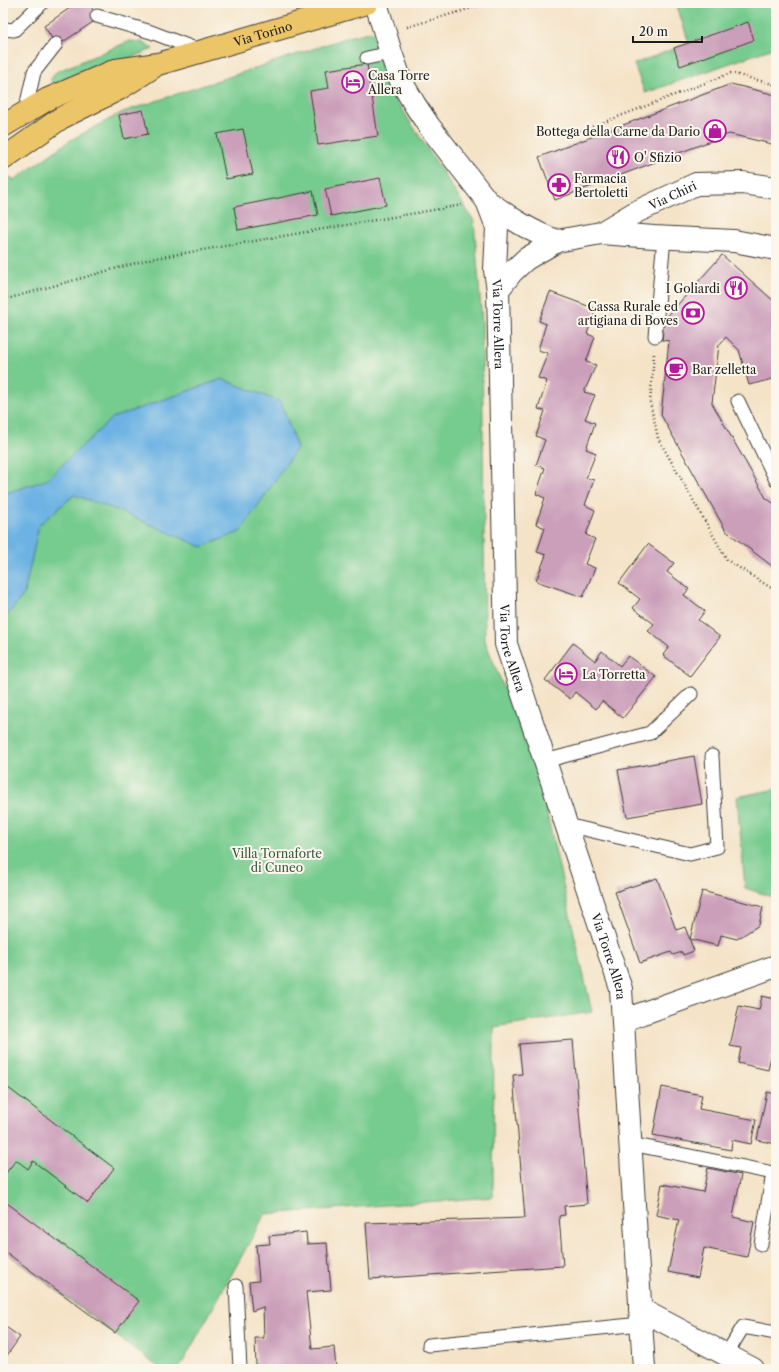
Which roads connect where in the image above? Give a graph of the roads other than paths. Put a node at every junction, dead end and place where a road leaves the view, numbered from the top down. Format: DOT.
graph roads {
  1 [pos="42,3"];
  2 [pos="367,3"];
  3 [pos="376,3"];
  4 [pos="98,16"];
  5 [pos="3,29"];
  6 [pos="56,44"];
  7 [pos="201,51"];
  8 [pos="391,53"];
  9 [pos="367,58"];
  10 [pos="158,64"];
  11 [pos="25,112"];
  12 [pos="3,126"];
  13 [pos="3,159"];
  14 [pos="776,188"];
  15 [pos="487,201"];
  16 [pos="600,233"];
  17 [pos="664,238"];
  18 [pos="557,241"];
  19 [pos="774,251"];
  20 [pos="498,290"];
  21 [pos="655,336"];
  22 [pos="738,401"];
  23 [pos="776,480"];
  24 [pos="691,694"];
  25 [pos="712,756"];
  26 [pos="545,761"];
  27 [pos="567,825"];
  28 [pos="776,966"];
  29 [pos="624,1020"];
  30 [pos="631,1144"];
  31 [pos="761,1244"];
  32 [pos="236,1286"];
  33 [pos="640,1316"];
  34 [pos="776,1334"];
  35 [pos="429,1344"];
  36 [pos="726,1355"];
  37 [pos="240,1369"];
  38 [pos="644,1369"];
  39 [pos="753,1369"];
  1 -- 5 [label="lane"];
  2 -- 7 [label="main road, Via Torino"];
  3 -- 8 [label="street, Via Torre Allera"];
  4 -- 7 [label="lane"];
  6 -- 11 [label="lane"];
  7 -- 10 [label="main road, Via Torino"];
  8 -- 9 [label="lane"];
  8 -- 15 [label="street, Via Torre Allera"];
  10 -- 11 [label="main road, Via Torino"];
  10 -- 13 [label="main road, Via Torino"];
  11 -- 12 [label="main road, Via Torino"];
  14 -- 16 [label="street, Via Chiri"];
  15 -- 18 [label="street"];
  15 -- 20 [label="street, Via Torre Allera"];
  16 -- 17 [label="street, Via Chiri"];
  16 -- 18 [label="street, Via Chiri"];
  17 -- 19 [label="street, Via Chiri"];
  17 -- 21 [label="lane"];
  18 -- 20 [label="street, Via Chiri"];
  20 -- 26 [label="street, Via Torre Allera"];
  22 -- 23 [label="lane"];
  24 -- 26 [label="lane"];
  25 -- 27 [label="lane"];
  26 -- 27 [label="street, Via Torre Allera"];
  27 -- 29 [label="street, Via Torre Allera"];
  28 -- 29 [label="street"];
  29 -- 30 [label="street, Via Torre Allera"];
  30 -- 31 [label="lane"];
  30 -- 33 [label="street, Via Torre Allera"];
  32 -- 37 [label="lane"];
  33 -- 35 [label="lane"];
  33 -- 36 [label="street"];
  33 -- 38 [label="street, Via Torre Allera"];
  34 -- 36 [label="lane"];
  36 -- 39 [label="street"];
}
